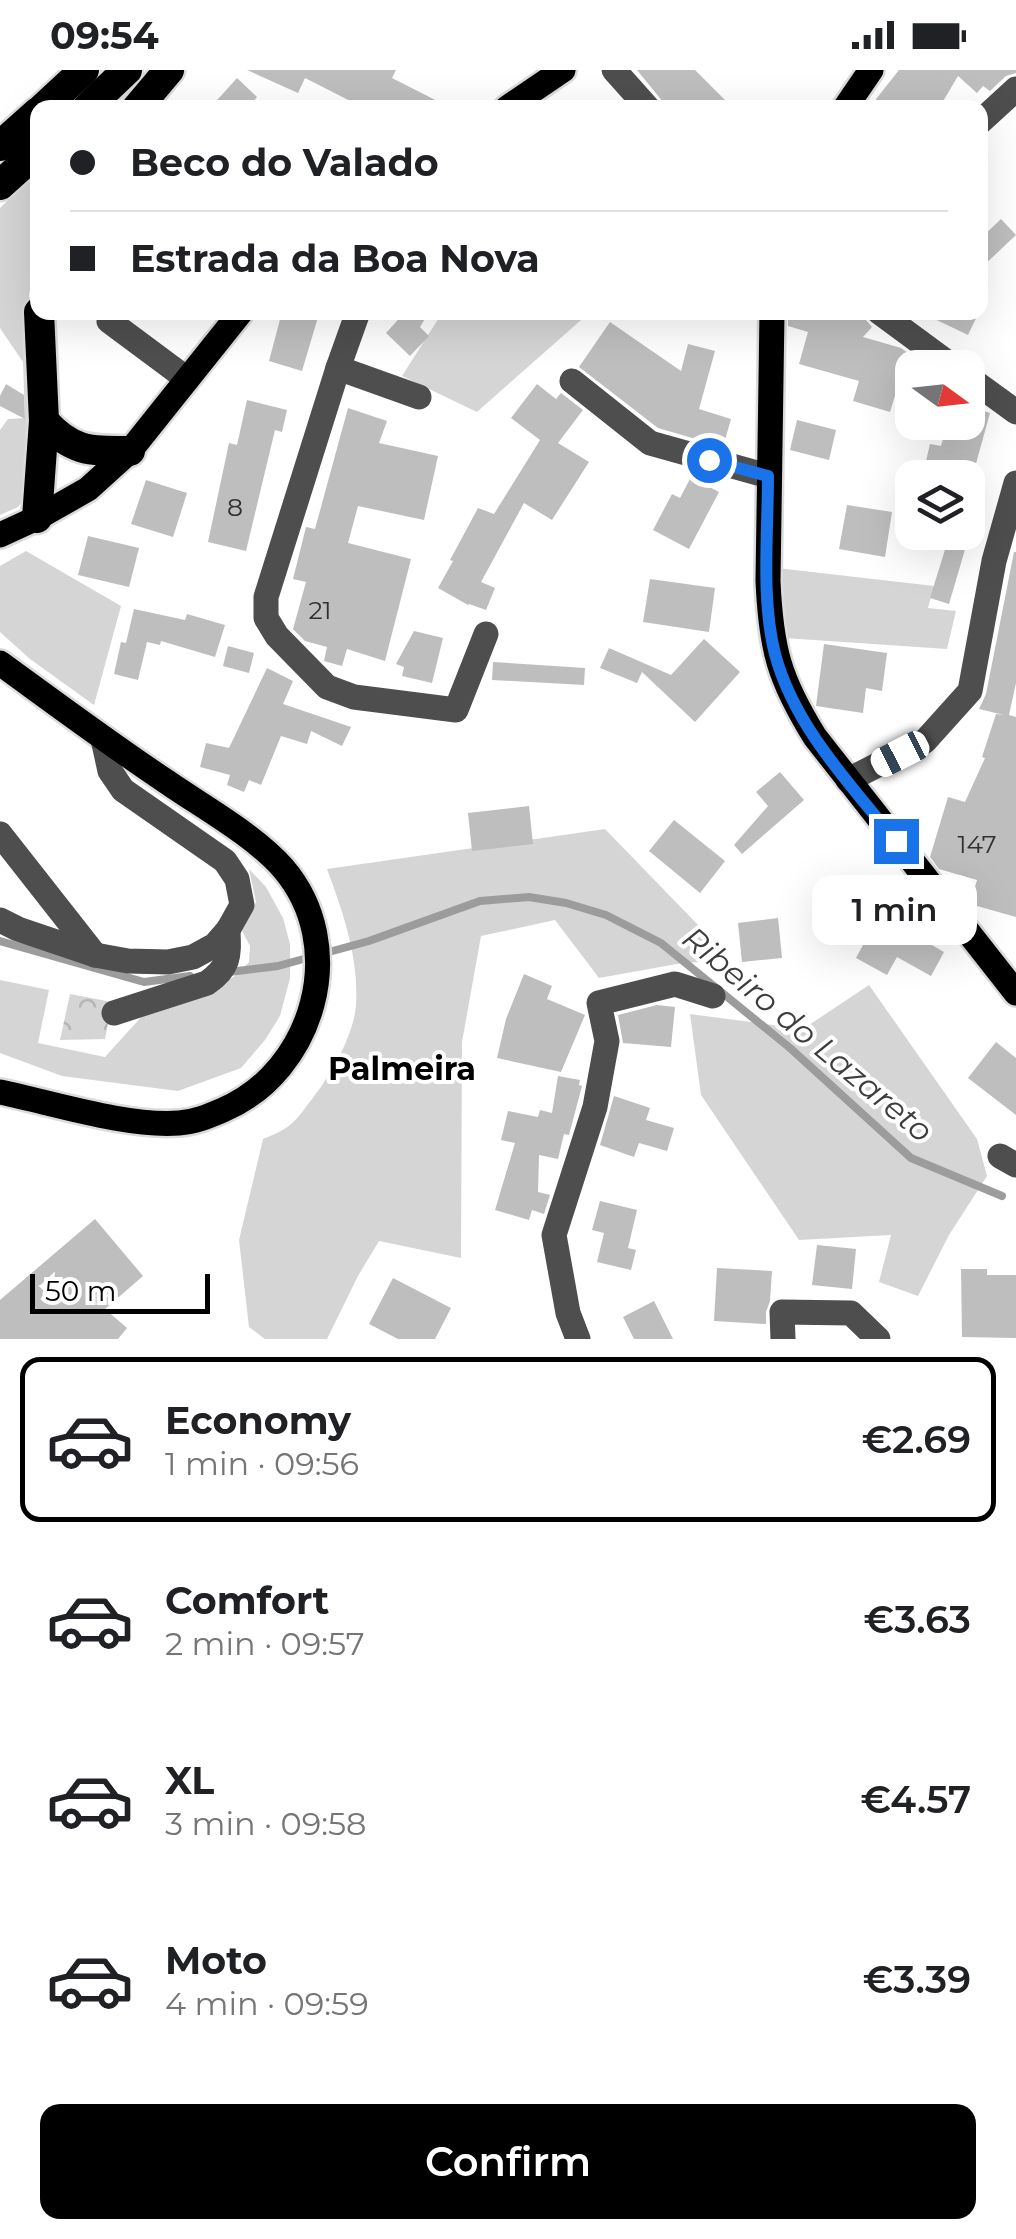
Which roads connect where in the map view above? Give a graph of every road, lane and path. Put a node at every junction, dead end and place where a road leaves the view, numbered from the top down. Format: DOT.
graph roads {
  1 [pos="84,70"];
  2 [pos="128,70"];
  3 [pos="169,70"];
  4 [pos="563,70"];
  5 [pos="614,70"];
  6 [pos="871,70"];
  7 [pos="1016,89"];
  8 [pos="51,100"];
  9 [pos="95,100"];
  10 [pos="144,100"];
  11 [pos="519,100"];
  12 [pos="641,100"];
  13 [pos="850,100"];
  14 [pos="988,115"];
  15 [pos="30,119"];
  16 [pos="0,146"];
  17 [pos="30,159"];
  18 [pos="0,185"];
  19 [pos="39,320"];
  20 [pos="110,320"];
  21 [pos="235,320"];
  22 [pos="355,320"];
  23 [pos="772,320"];
  24 [pos="890,320"];
  25 [pos="931,350"];
  26 [pos="338,368"];
  27 [pos="187,379"];
  28 [pos="572,381"];
  29 [pos="985,389"];
  30 [pos="418,397"];
  31 [pos="1016,412"];
  32 [pos="44,421"];
  33 [pos="130,452"];
  34 [pos="768,476"];
  35 [pos="1016,483"];
  36 [pos="20,526"];
  37 [pos="486,634"];
  38 [pos="0,662"];
  39 [pos="102,738"];
  40 [pos="848,780"];
  41 [pos="0,834"];
  42 [pos="0,920"];
  43 [pos="228,930"];
  44 [pos="95,955"];
  45 [pos="1016,993"];
  46 [pos="713,996"];
  47 [pos="114,1012"];
  48 [pos="0,1092"];
  49 [pos="578,1339"];
  50 [pos="784,1339"];
  51 [pos="878,1339"];
  1 -- 8 [label="highway"];
  2 -- 9 [label="highway"];
  3 -- 10 [label="highway"];
  4 -- 11 [label="main road"];
  5 -- 12 [label="street"];
  6 -- 13 [label="main road"];
  7 -- 14 [label="street"];
  15 -- 16 [label="highway"];
  17 -- 18 [label="highway"];
  19 -- 32 [label="highway"];
  20 -- 27 [label="street"];
  21 -- 27 [label="main road"];
  22 -- 26 [label="street"];
  23 -- 34 [label="main road"];
  24 -- 25 [label="street"];
  26 -- 30 [label="street"];
  26 -- 37 [label="street"];
  27 -- 33 [label="main road"];
  28 -- 34 [label="street"];
  29 -- 31 [label="street"];
  32 -- 33 [label="highway"];
  32 -- 36 [label="highway"];
  33 -- 36 [label="main road"];
  34 -- 40 [label="main road"];
  35 -- 40 [label="street"];
  38 -- 39 [label="main road"];
  39 -- 43 [label="street"];
  39 -- 48 [label="main road"];
  40 -- 45 [label="main road"];
  41 -- 44 [label="street"];
  42 -- 44 [label="street"];
  43 -- 44 [label="street"];
  43 -- 47 [label="street"];
  46 -- 49 [label="street"];
  50 -- 51 [label="street"];
}
